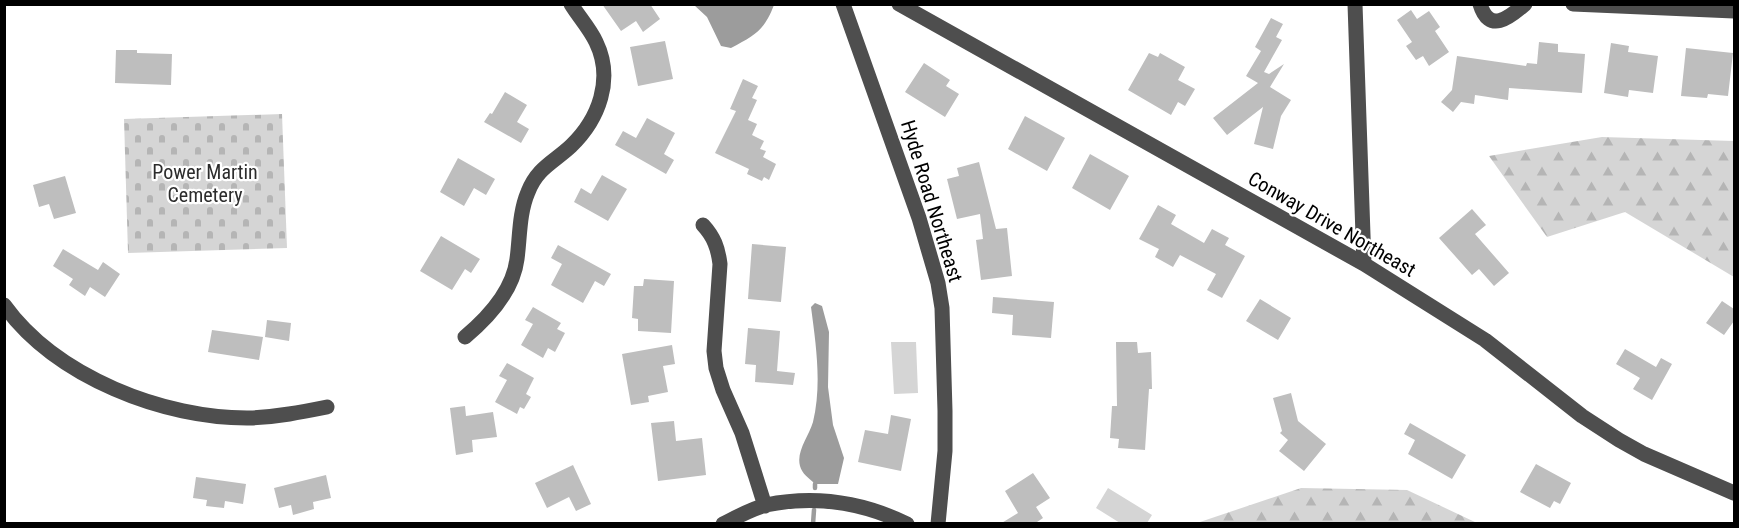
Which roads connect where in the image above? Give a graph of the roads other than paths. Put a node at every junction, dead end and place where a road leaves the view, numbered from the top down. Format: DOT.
graph roads {
  1 [pos="571,4"];
  2 [pos="843,4"];
  3 [pos="899,4"];
  4 [pos="1355,4"];
  5 [pos="1480,4"];
  6 [pos="1525,4"];
  7 [pos="1573,4"];
  8 [pos="1734,11"];
  9 [pos="703,225"];
  10 [pos="1364,264"];
  11 [pos="4,305"];
  12 [pos="465,337"];
  13 [pos="327,407"];
  14 [pos="1734,493"];
  15 [pos="765,506"];
  16 [pos="723,524"];
  17 [pos="907,524"];
  18 [pos="938,524"];
  1 -- 12 [label="street"];
  2 -- 18 [label="street, Hyde Road Northeast"];
  3 -- 10 [label="street, Conway Drive Northeast"];
  4 -- 10 [label="street"];
  5 -- 6 [label="street"];
  7 -- 8 [label="street"];
  9 -- 15 [label="street"];
  10 -- 14 [label="street, Conway Drive Northeast"];
  11 -- 13 [label="street"];
  15 -- 16 [label="street"];
  15 -- 17 [label="street"];
}
